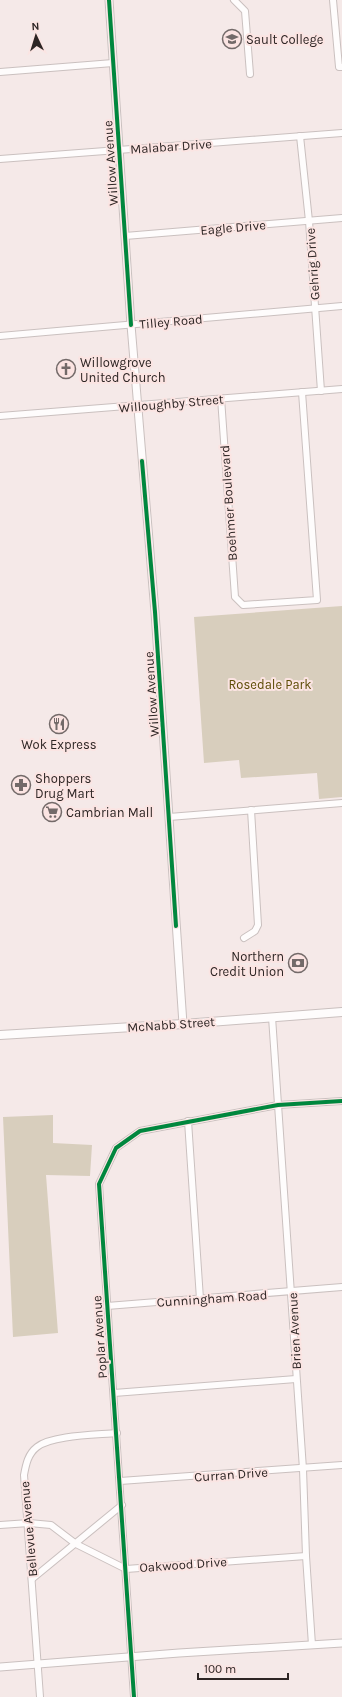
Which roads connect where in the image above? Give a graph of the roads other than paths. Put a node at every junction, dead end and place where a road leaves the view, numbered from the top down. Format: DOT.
graph roads {
  1 [pos="109,0"];
  2 [pos="234,0"];
  3 [pos="333,0"];
  4 [pos="113,63"];
  5 [pos="342,67"];
  6 [pos="0,72"];
  7 [pos="250,74"];
  8 [pos="342,133"];
  9 [pos="300,136"];
  10 [pos="119,150"];
  11 [pos="0,159"];
  12 [pos="342,218"];
  13 [pos="309,221"];
  14 [pos="125,236"];
  15 [pos="342,306"];
  16 [pos="315,308"];
  17 [pos="131,325"];
  18 [pos="0,336"];
  19 [pos="342,389"];
  20 [pos="321,391"];
  21 [pos="302,392"];
  22 [pos="220,398"];
  23 [pos="138,406"];
  24 [pos="0,416"];
  25 [pos="342,803"];
  26 [pos="250,810"];
  27 [pos="169,817"];
  28 [pos="244,938"];
  29 [pos="342,1012"];
  30 [pos="272,1017"];
  31 [pos="182,1024"];
  32 [pos="0,1035"];
  33 [pos="342,1101"];
  34 [pos="278,1105"];
  35 [pos="188,1121"];
  36 [pos="342,1287"];
  37 [pos="291,1292"];
  38 [pos="200,1299"];
  39 [pos="107,1306"];
  40 [pos="296,1379"];
  41 [pos="114,1393"];
  42 [pos="117,1433"];
  43 [pos="342,1466"];
  44 [pos="303,1469"];
  45 [pos="120,1481"];
  46 [pos="122,1505"];
  47 [pos="28,1523"];
  48 [pos="0,1525"];
  49 [pos="76,1544"];
  50 [pos="306,1556"];
  51 [pos="126,1569"];
  52 [pos="32,1580"];
  53 [pos="342,1643"];
  54 [pos="312,1645"];
  55 [pos="132,1658"];
  56 [pos="39,1665"];
  57 [pos="0,1667"];
  58 [pos="40,1697"];
  59 [pos="134,1697"];
  1 -- 4 [label="street, Willow Avenue"];
  2 -- 7 [label="street"];
  3 -- 5 [label="street"];
  4 -- 6 [label="street"];
  4 -- 10 [label="street, Willow Avenue"];
  8 -- 9 [label="street, Malabar Drive"];
  9 -- 10 [label="street, Malabar Drive"];
  9 -- 13 [label="street, Gehrig Drive"];
  10 -- 11 [label="street, Malabar Drive"];
  10 -- 14 [label="street, Willow Avenue"];
  12 -- 13 [label="street, Eagle Drive"];
  13 -- 14 [label="street, Eagle Drive"];
  13 -- 16 [label="street, Gehrig Drive"];
  14 -- 17 [label="street, Willow Avenue"];
  15 -- 16 [label="street, Tilley Road"];
  16 -- 17 [label="street, Tilley Road"];
  16 -- 20 [label="street, Gehrig Drive"];
  17 -- 18 [label="street, Tilley Road"];
  17 -- 23 [label="street, Willow Avenue"];
  19 -- 20 [label="street, Willoughby Street"];
  20 -- 21 [label="street, Willoughby Street"];
  21 -- 22 [label="street, Willoughby Street"];
  21 -- 22 [label="street, Boehmer Boulevard"];
  22 -- 23 [label="street, Willoughby Street"];
  23 -- 24 [label="street, Willoughby Street"];
  23 -- 27 [label="street, Willow Avenue"];
  25 -- 26 [label="street"];
  26 -- 27 [label="street"];
  26 -- 28 [label="street"];
  27 -- 31 [label="street, Willow Avenue"];
  29 -- 30 [label="main road, McNabb Street"];
  30 -- 31 [label="main road, McNabb Street"];
  30 -- 34 [label="street, Brien Avenue"];
  31 -- 32 [label="main road, McNabb Street"];
  33 -- 34 [label="street, Poplar Avenue"];
  34 -- 35 [label="street, Poplar Avenue"];
  34 -- 37 [label="street, Brien Avenue"];
  35 -- 38 [label="street"];
  35 -- 39 [label="street, Poplar Avenue"];
  36 -- 37 [label="street, Cunningham Road"];
  37 -- 38 [label="street, Cunningham Road"];
  37 -- 40 [label="street, Brien Avenue"];
  38 -- 39 [label="street, Cunningham Road"];
  39 -- 41 [label="street, Poplar Avenue"];
  40 -- 41 [label="street"];
  40 -- 44 [label="street, Brien Avenue"];
  41 -- 42 [label="street, Poplar Avenue"];
  42 -- 45 [label="street, Poplar Avenue"];
  42 -- 47 [label="street, Bellevue Avenue"];
  43 -- 44 [label="street, Curran Drive"];
  44 -- 45 [label="street, Curran Drive"];
  44 -- 50 [label="street, Brien Avenue"];
  45 -- 46 [label="street, Poplar Avenue"];
  46 -- 49 [label="street"];
  46 -- 51 [label="street, Poplar Avenue"];
  47 -- 48 [label="street, Oakwood Drive"];
  47 -- 49 [label="street, Oakwood Drive"];
  47 -- 52 [label="street, Bellevue Avenue"];
  49 -- 51 [label="street, Oakwood Drive"];
  49 -- 52 [label="street"];
  50 -- 51 [label="street, Oakwood Drive"];
  50 -- 54 [label="street, Brien Avenue"];
  51 -- 55 [label="street, Poplar Avenue"];
  52 -- 56 [label="street, Bellevue Avenue"];
  53 -- 54 [label="street"];
  54 -- 55 [label="street"];
  55 -- 56 [label="street"];
  55 -- 59 [label="street, Poplar Avenue"];
  56 -- 57 [label="street"];
  56 -- 58 [label="street, Bellevue Avenue"];
}
